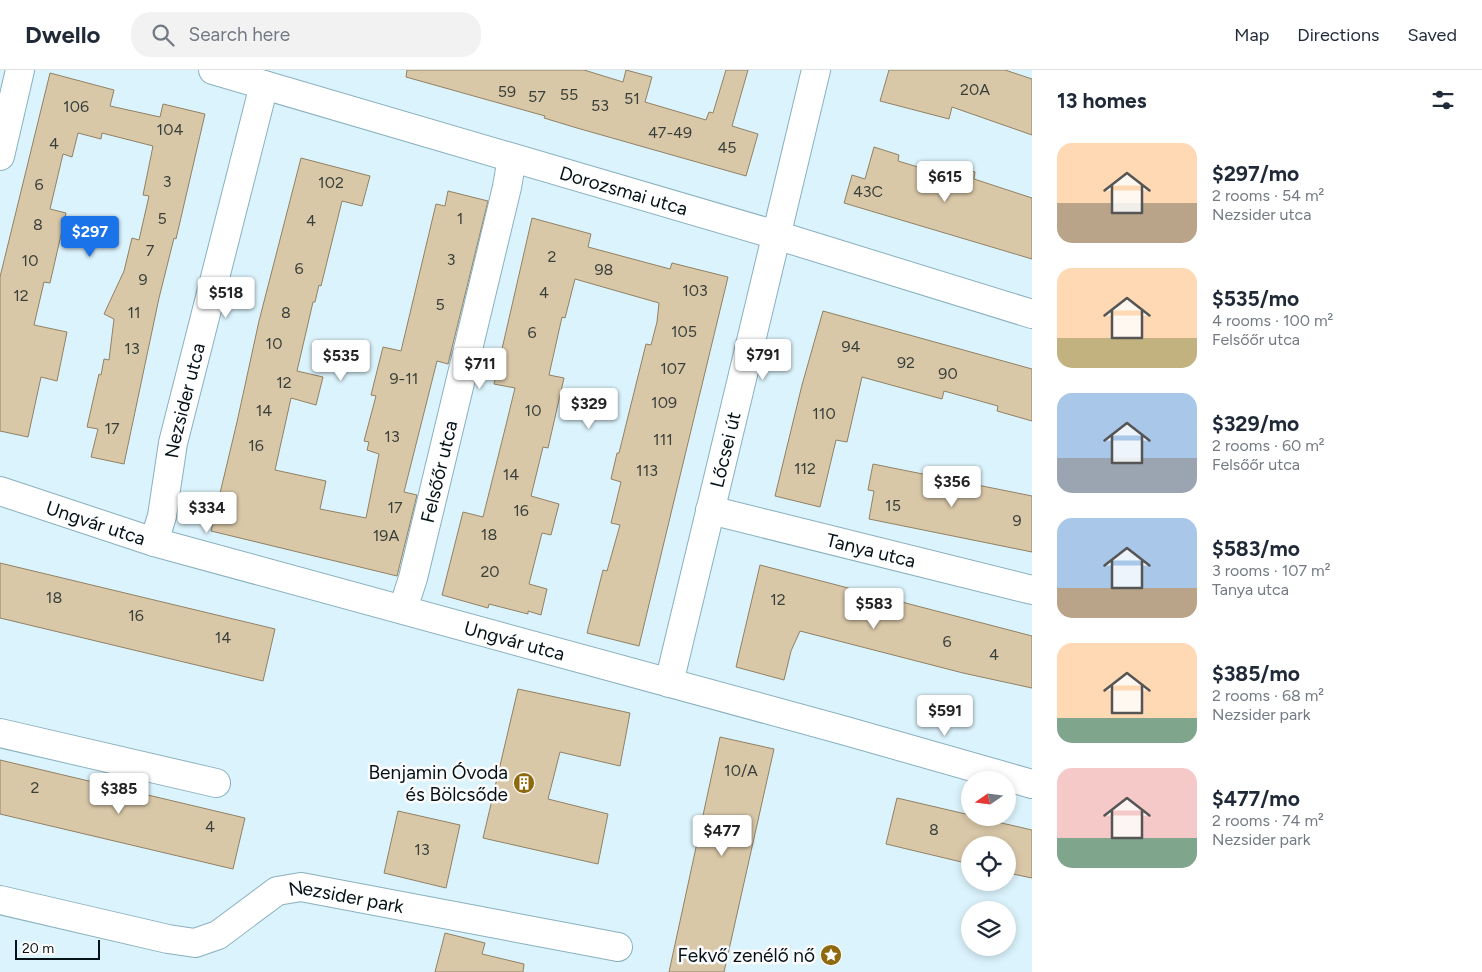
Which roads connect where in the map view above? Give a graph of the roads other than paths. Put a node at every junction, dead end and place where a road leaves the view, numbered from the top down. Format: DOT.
graph roads {
  1 [pos="20,70"];
  2 [pos="213,70"];
  3 [pos="816,70"];
  4 [pos="264,85"];
  5 [pos="0,156"];
  6 [pos="512,158"];
  7 [pos="776,235"];
  8 [pos="1032,314"];
  9 [pos="0,491"];
  10 [pos="710,510"];
  11 [pos="154,542"];
  12 [pos="1032,590"];
  13 [pos="403,609"];
  14 [pos="669,682"];
  15 [pos="0,733"];
  16 [pos="216,783"];
  17 [pos="1032,784"];
  18 [pos="0,900"];
  19 [pos="618,947"];
  1 -- 5 [label="street"];
  2 -- 4 [label="street, Dorozsmai utca"];
  3 -- 7 [label="street, Lőcsei út"];
  4 -- 6 [label="street, Dorozsmai utca"];
  4 -- 11 [label="street, Nezsider utca"];
  6 -- 7 [label="street, Dorozsmai utca"];
  6 -- 13 [label="street, Felsőőr utca"];
  7 -- 8 [label="street, Dorozsmai utca"];
  7 -- 10 [label="street, Lőcsei út"];
  9 -- 11 [label="street, Ungvár utca"];
  10 -- 12 [label="street, Tanya utca"];
  10 -- 14 [label="street, Lőcsei út"];
  11 -- 13 [label="street, Ungvár utca"];
  13 -- 14 [label="street, Ungvár utca"];
  14 -- 17 [label="street, Ungvár utca"];
  15 -- 16 [label="street"];
  18 -- 19 [label="street, Nezsider park"];
}
